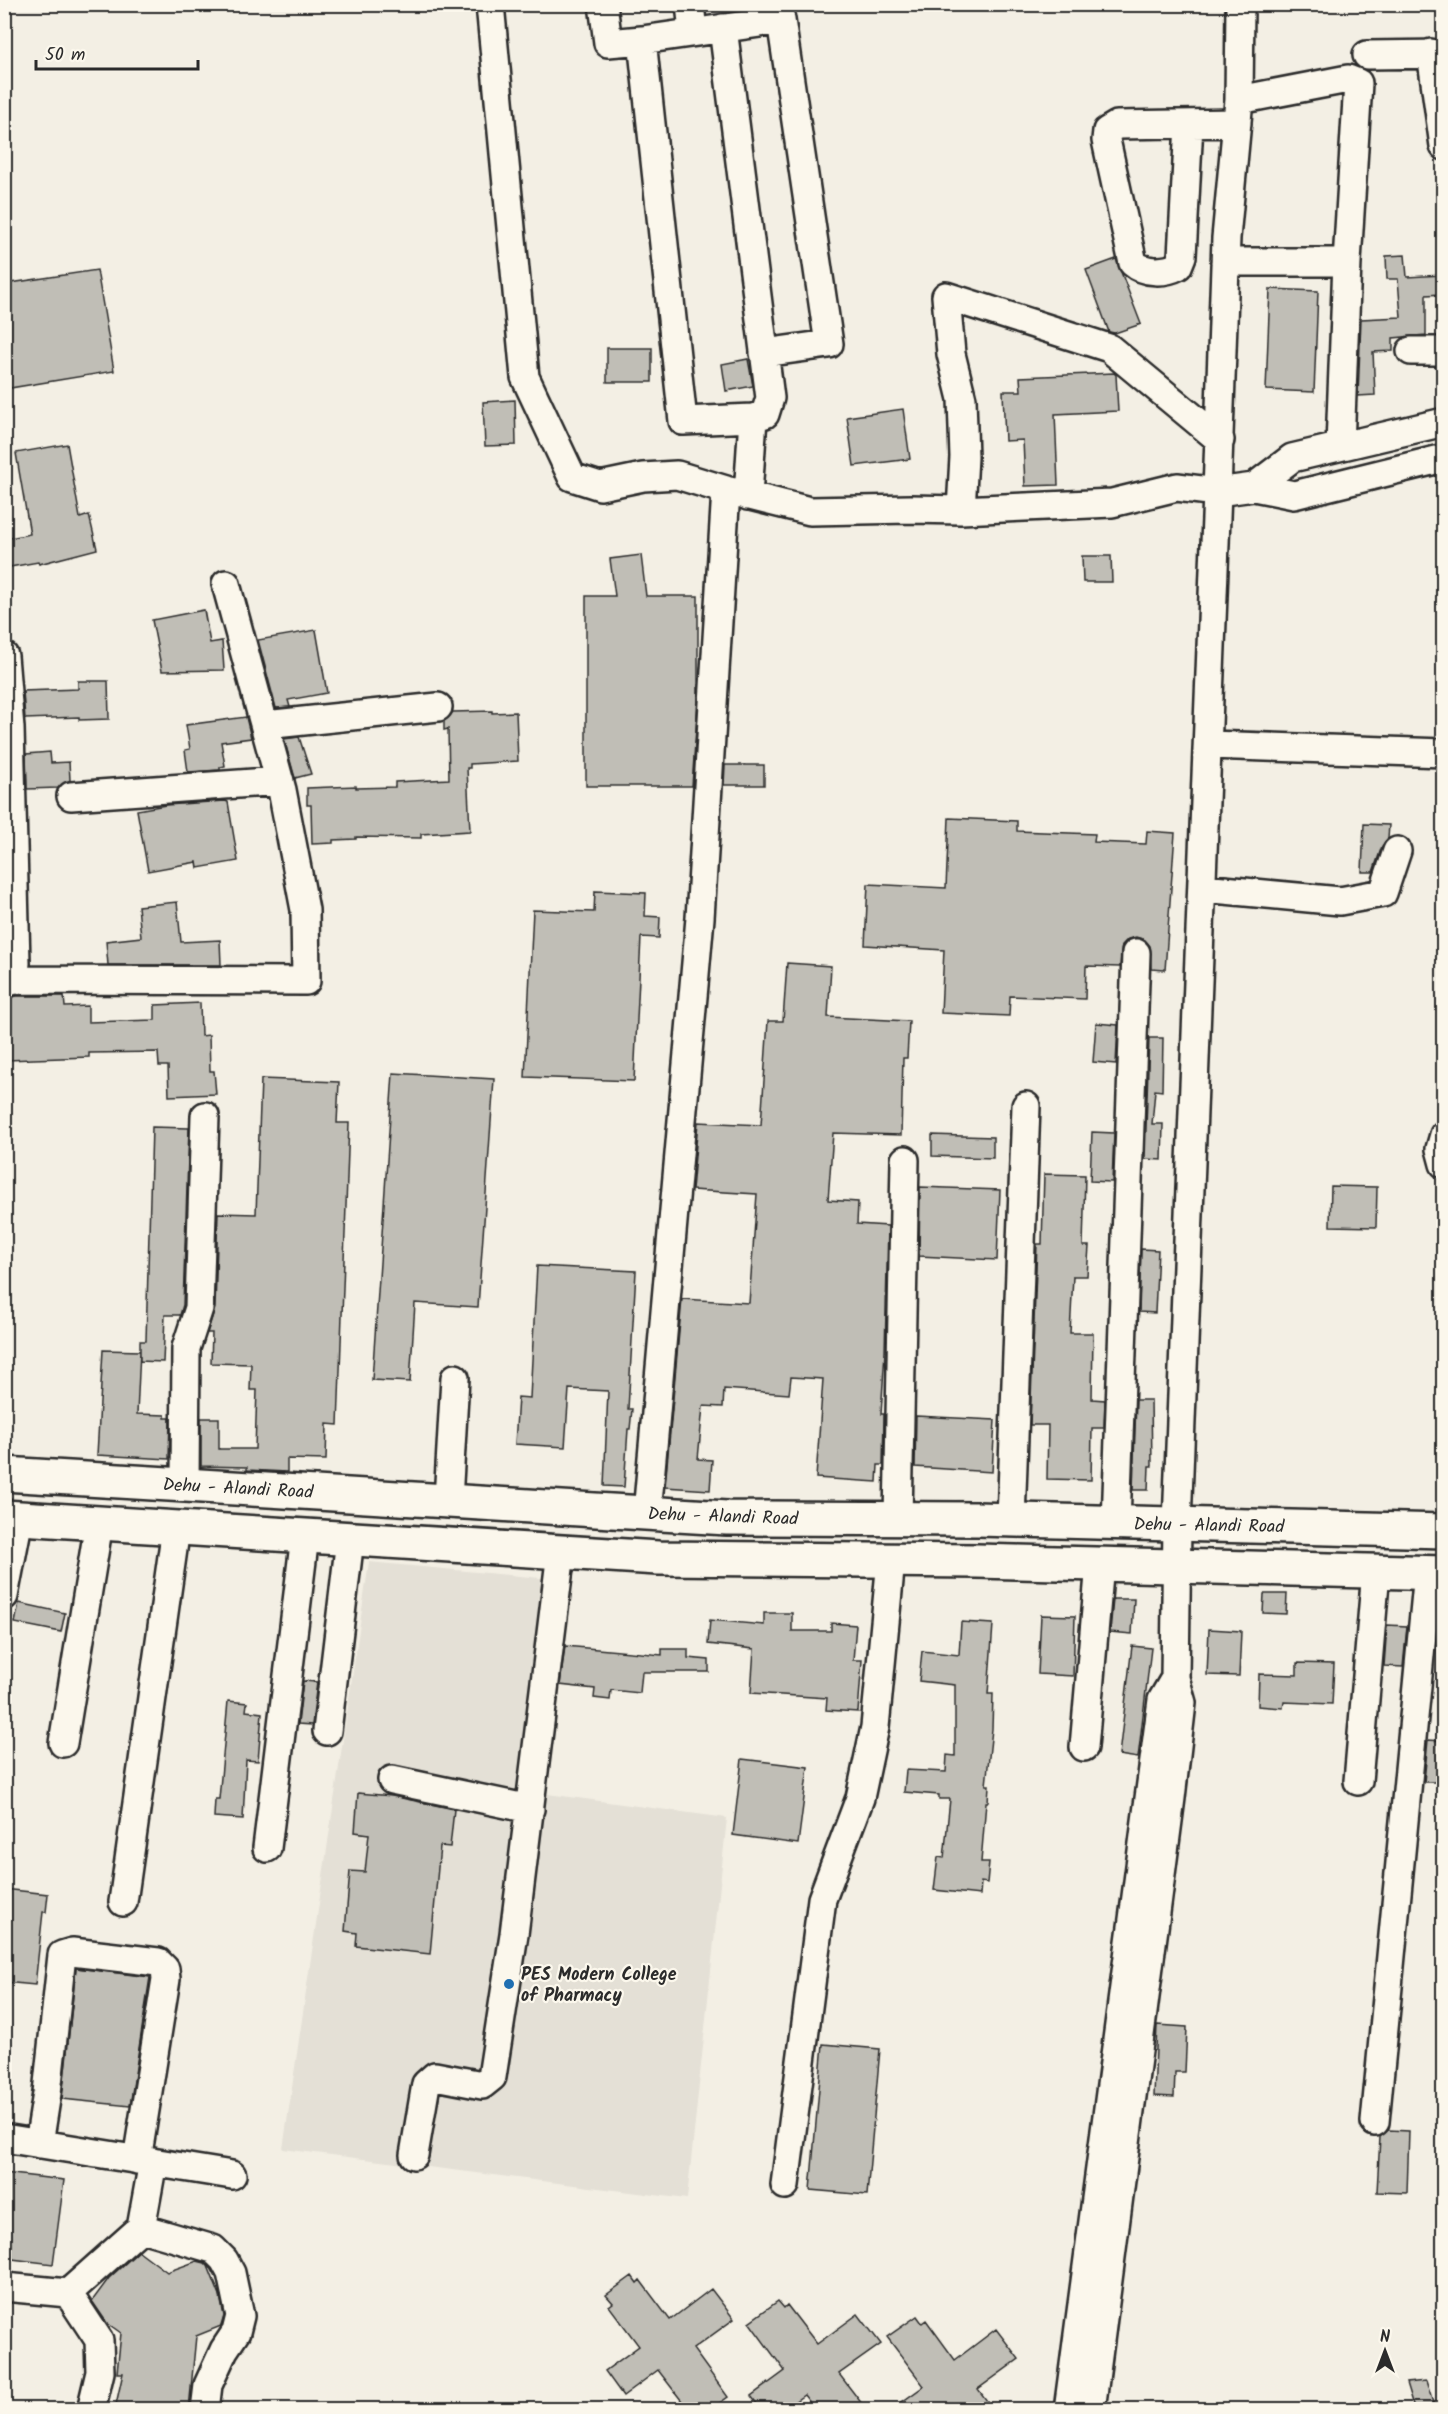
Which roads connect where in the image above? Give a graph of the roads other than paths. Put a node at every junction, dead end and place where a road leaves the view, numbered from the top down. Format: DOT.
graph roads {
  1 [pos="490,4"];
  2 [pos="603,4"];
  3 [pos="690,4"];
  4 [pos="1240,4"];
  5 [pos="779,12"];
  6 [pos="723,28"];
  7 [pos="693,32"];
  8 [pos="642,40"];
  9 [pos="1437,54"];
  10 [pos="1367,55"];
  11 [pos="1238,112"];
  12 [pos="1189,124"];
  13 [pos="1443,146"];
  14 [pos="1225,262"];
  15 [pos="1347,262"];
  16 [pos="1411,351"];
  17 [pos="1443,351"];
  18 [pos="764,353"];
  19 [pos="753,418"];
  20 [pos="1443,422"];
  21 [pos="1220,440"];
  22 [pos="1340,446"];
  23 [pos="1443,458"];
  24 [pos="1254,487"];
  25 [pos="1217,492"];
  26 [pos="737,493"];
  27 [pos="961,510"];
  28 [pos="226,584"];
  29 [pos="4,656"];
  30 [pos="438,707"];
  31 [pos="265,725"];
  32 [pos="1209,745"];
  33 [pos="1443,753"];
  34 [pos="280,781"];
  35 [pos="71,796"];
  36 [pos="1398,851"];
  37 [pos="1203,888"];
  38 [pos="1136,953"];
  39 [pos="9,982"];
  40 [pos="1026,1106"];
  41 [pos="205,1116"];
  42 [pos="1443,1135"];
  43 [pos="905,1160"];
  44 [pos="1443,1164"];
  45 [pos="454,1378"];
  46 [pos="4,1474"];
  47 [pos="185,1485"];
  48 [pos="448,1500"];
  49 [pos="648,1514"];
  50 [pos="12,1517"];
  51 [pos="898,1519"];
  52 [pos="1011,1520"];
  53 [pos="99,1523"];
  54 [pos="1116,1523"];
  55 [pos="1177,1524"];
  56 [pos="176,1528"];
  57 [pos="1443,1531"];
  58 [pos="305,1536"];
  59 [pos="350,1539"];
  60 [pos="561,1552"];
  61 [pos="891,1560"];
  62 [pos="1100,1564"];
  63 [pos="1176,1566"];
  64 [pos="1376,1571"];
  65 [pos="1436,1572"];
  66 [pos="4,1596"];
  67 [pos="327,1731"];
  68 [pos="63,1743"];
  69 [pos="1084,1747"];
  70 [pos="392,1780"];
  71 [pos="1358,1781"];
  72 [pos="530,1809"];
  73 [pos="1157,1831"];
  74 [pos="267,1848"];
  75 [pos="123,1902"];
  76 [pos="1375,2122"];
  77 [pos="4,2138"];
  78 [pos="39,2144"];
  79 [pos="414,2155"];
  80 [pos="145,2161"];
  81 [pos="232,2175"];
  82 [pos="785,2185"];
  83 [pos="141,2228"];
  84 [pos="4,2287"];
  85 [pos="68,2293"];
  86 [pos="91,2409"];
  87 [pos="205,2409"];
  88 [pos="1068,2409"];
  89 [pos="1091,2409"];
  1 -- 26 [label="street"];
  2 -- 8 [label="street"];
  3 -- 7 [label="street"];
  4 -- 11 [label="street"];
  5 -- 6 [label="street"];
  5 -- 18 [label="street"];
  6 -- 7 [label="street"];
  6 -- 18 [label="street"];
  7 -- 8 [label="street"];
  8 -- 19 [label="street"];
  9 -- 10 [label="street"];
  9 -- 13 [label="street"];
  11 -- 12 [label="street"];
  11 -- 14 [label="street"];
  11 -- 15 [label="street"];
  12 -- 12 [label="street"];
  14 -- 15 [label="street"];
  14 -- 21 [label="street"];
  15 -- 22 [label="street"];
  16 -- 17 [label="street"];
  18 -- 19 [label="street"];
  19 -- 26 [label="street"];
  20 -- 22 [label="street"];
  21 -- 25 [label="street"];
  21 -- 27 [label="street"];
  22 -- 24 [label="street"];
  23 -- 24 [label="street"];
  24 -- 25 [label="street"];
  25 -- 27 [label="street"];
  25 -- 32 [label="street"];
  26 -- 27 [label="street"];
  26 -- 49 [label="street"];
  28 -- 31 [label="street"];
  29 -- 39 [label="street"];
  30 -- 31 [label="street"];
  31 -- 34 [label="street"];
  32 -- 33 [label="street"];
  32 -- 37 [label="street"];
  34 -- 35 [label="street"];
  34 -- 39 [label="street"];
  36 -- 37 [label="street"];
  37 -- 55 [label="street"];
  38 -- 54 [label="street"];
  40 -- 52 [label="street"];
  41 -- 47 [label="street"];
  42 -- 44 [label="street"];
  43 -- 51 [label="street"];
  45 -- 48 [label="street"];
  46 -- 47 [label="main road, Dehu - Alandi Road"];
  47 -- 48 [label="main road, Dehu - Alandi Road"];
  48 -- 49 [label="main road, Dehu - Alandi Road"];
  49 -- 51 [label="main road, Dehu - Alandi Road"];
  50 -- 53 [label="main road"];
  50 -- 66 [label="street"];
  51 -- 52 [label="main road, Dehu - Alandi Road"];
  52 -- 54 [label="main road, Dehu - Alandi Road"];
  53 -- 56 [label="main road"];
  53 -- 68 [label="street"];
  54 -- 55 [label="main road, Dehu - Alandi Road"];
  55 -- 57 [label="main road, Dehu - Alandi Road"];
  55 -- 63 [label="street"];
  56 -- 58 [label="main road"];
  56 -- 75 [label="street"];
  58 -- 59 [label="main road"];
  58 -- 74 [label="street"];
  59 -- 60 [label="main road"];
  59 -- 67 [label="street"];
  60 -- 61 [label="main road"];
  60 -- 72 [label="street"];
  61 -- 62 [label="main road"];
  61 -- 82 [label="street"];
  62 -- 63 [label="main road"];
  62 -- 69 [label="street"];
  63 -- 64 [label="main road"];
  63 -- 73 [label="street"];
  64 -- 65 [label="main road"];
  64 -- 71 [label="street"];
  65 -- 76 [label="street"];
  70 -- 72 [label="street"];
  72 -- 79 [label="street"];
  73 -- 88 [label="street"];
  73 -- 89 [label="street"];
  77 -- 78 [label="street"];
  78 -- 80 [label="street"];
  78 -- 80 [label="street"];
  80 -- 81 [label="street"];
  80 -- 83 [label="street"];
  83 -- 85 [label="street"];
  83 -- 87 [label="street"];
  84 -- 85 [label="street"];
  85 -- 86 [label="street"];
}
